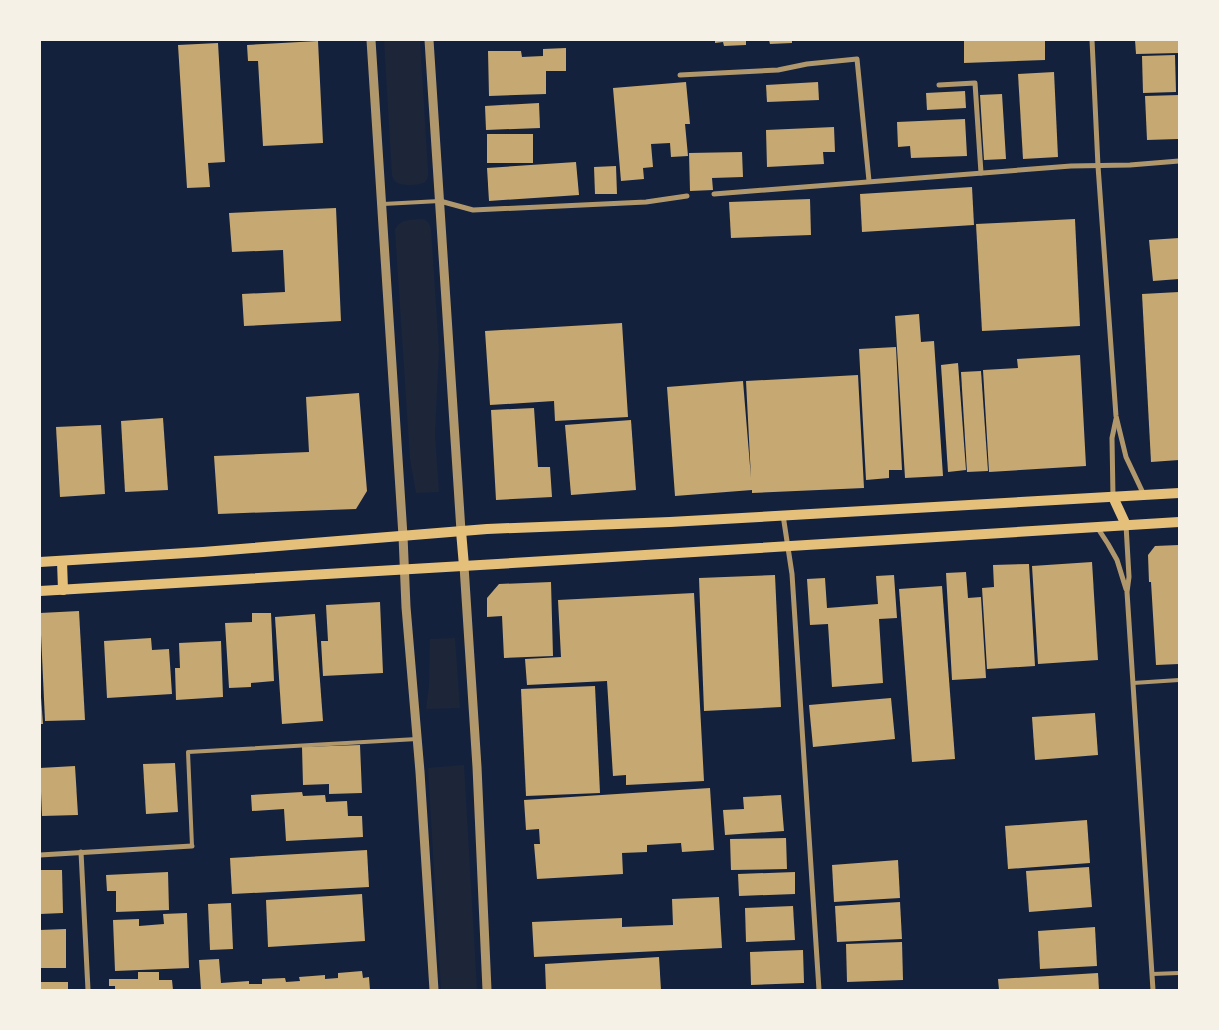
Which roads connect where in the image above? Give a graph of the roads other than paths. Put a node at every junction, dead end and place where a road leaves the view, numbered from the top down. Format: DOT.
graph roads {
  1 [pos="372,40"];
  2 [pos="429,40"];
  3 [pos="1092,40"];
  4 [pos="680,75"];
  5 [pos="939,85"];
  6 [pos="1179,161"];
  7 [pos="1098,166"];
  8 [pos="981,173"];
  9 [pos="869,181"];
  10 [pos="714,194"];
  11 [pos="687,196"];
  12 [pos="440,201"];
  13 [pos="382,204"];
  14 [pos="1116,416"];
  15 [pos="1179,493"];
  16 [pos="1144,495"];
  17 [pos="1113,497"];
  18 [pos="784,515"];
  19 [pos="1179,522"];
  20 [pos="1126,525"];
  21 [pos="1097,527"];
  22 [pos="461,531"];
  23 [pos="403,536"];
  24 [pos="787,547"];
  25 [pos="62,561"];
  26 [pos="40,562"];
  27 [pos="464,566"];
  28 [pos="404,570"];
  29 [pos="63,590"];
  30 [pos="40,591"];
  31 [pos="1127,592"];
  32 [pos="1179,680"];
  33 [pos="1133,683"];
  34 [pos="417,739"];
  35 [pos="192,846"];
  36 [pos="81,852"];
  37 [pos="40,854"];
  38 [pos="1179,973"];
  39 [pos="1152,974"];
  40 [pos="88,990"];
  41 [pos="434,990"];
  42 [pos="487,990"];
  43 [pos="819,990"];
  44 [pos="1153,990"];
  1 -- 13 [label="street"];
  2 -- 12 [label="street"];
  3 -- 7 [label="street"];
  4 -- 9 [label="street"];
  5 -- 8 [label="street"];
  6 -- 7 [label="street"];
  7 -- 8 [label="street"];
  7 -- 14 [label="street"];
  8 -- 9 [label="street"];
  9 -- 10 [label="street"];
  11 -- 12 [label="street"];
  12 -- 13 [label="lane"];
  12 -- 22 [label="street"];
  13 -- 23 [label="street"];
  14 -- 16 [label="street"];
  14 -- 17 [label="street"];
  15 -- 16 [label="main road"];
  16 -- 17 [label="main road"];
  17 -- 18 [label="main road"];
  17 -- 20 [label="main road"];
  18 -- 22 [label="main road"];
  18 -- 24 [label="street"];
  19 -- 20 [label="main road"];
  20 -- 21 [label="main road"];
  20 -- 31 [label="street"];
  21 -- 24 [label="main road"];
  21 -- 31 [label="street"];
  22 -- 23 [label="main road"];
  22 -- 27 [label="main road"];
  23 -- 25 [label="main road"];
  23 -- 28 [label="street"];
  24 -- 27 [label="main road"];
  24 -- 43 [label="street"];
  25 -- 26 [label="main road"];
  25 -- 29 [label="main road"];
  27 -- 28 [label="main road"];
  27 -- 42 [label="street"];
  28 -- 29 [label="main road"];
  28 -- 34 [label="street"];
  29 -- 30 [label="main road"];
  31 -- 33 [label="street"];
  32 -- 33 [label="lane"];
  33 -- 39 [label="street"];
  34 -- 35 [label="lane"];
  34 -- 41 [label="street"];
  35 -- 36 [label="street"];
  36 -- 37 [label="street"];
  36 -- 40 [label="street"];
  38 -- 39 [label="lane"];
  39 -- 44 [label="street"];
}
